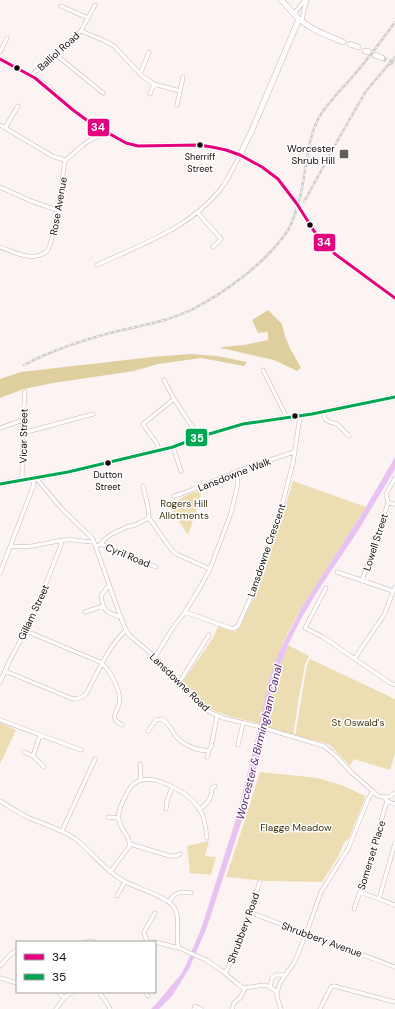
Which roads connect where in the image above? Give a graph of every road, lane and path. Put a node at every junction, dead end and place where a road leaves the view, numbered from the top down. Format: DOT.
graph roads {
  1 [pos="281,0"];
  2 [pos="306,0"];
  3 [pos="95,5"];
  4 [pos="61,6"];
  5 [pos="294,14"];
  6 [pos="88,18"];
  7 [pos="301,20"];
  8 [pos="81,31"];
  9 [pos="7,38"];
  10 [pos="343,42"];
  11 [pos="350,44"];
  12 [pos="358,47"];
  13 [pos="0,52"];
  14 [pos="149,52"];
  15 [pos="55,54"];
  16 [pos="375,55"];
  17 [pos="382,58"];
  18 [pos="0,59"];
  19 [pos="140,74"];
  20 [pos="31,76"];
  21 [pos="183,77"];
  22 [pos="154,84"];
  23 [pos="180,91"];
  24 [pos="103,93"];
  25 [pos="150,94"];
  26 [pos="177,104"];
  27 [pos="18,106"];
  28 [pos="0,125"];
  29 [pos="5,128"];
  30 [pos="107,133"];
  31 [pos="240,155"];
  32 [pos="65,160"];
  33 [pos="0,187"];
  34 [pos="297,204"];
  35 [pos="58,210"];
  36 [pos="198,212"];
  37 [pos="309,224"];
  38 [pos="0,247"];
  39 [pos="213,247"];
  40 [pos="98,265"];
  41 [pos="395,298"];
  42 [pos="263,370"];
  43 [pos="164,380"];
  44 [pos="25,392"];
  45 [pos="395,397"];
  46 [pos="174,399"];
  47 [pos="324,412"];
  48 [pos="93,414"];
  49 [pos="300,416"];
  50 [pos="287,418"];
  51 [pos="23,420"];
  52 [pos="0,428"];
  53 [pos="23,433"];
  54 [pos="349,436"];
  55 [pos="199,437"];
  56 [pos="173,447"];
  57 [pos="159,450"];
  58 [pos="294,452"];
  59 [pos="181,471"];
  60 [pos="238,471"];
  61 [pos="34,478"];
  62 [pos="395,478"];
  63 [pos="22,480"];
  64 [pos="0,484"];
  65 [pos="143,486"];
  66 [pos="174,496"];
  67 [pos="388,503"];
  68 [pos="395,504"];
  69 [pos="149,518"];
  70 [pos="62,541"];
  71 [pos="94,542"];
  72 [pos="101,544"];
  73 [pos="11,546"];
  74 [pos="96,546"];
  75 [pos="156,567"];
  76 [pos="210,569"];
  77 [pos="337,572"];
  78 [pos="0,573"];
  79 [pos="362,581"];
  80 [pos="109,585"];
  81 [pos="395,587"];
  82 [pos="326,588"];
  83 [pos="393,592"];
  84 [pos="393,597"];
  85 [pos="103,606"];
  86 [pos="86,612"];
  87 [pos="185,612"];
  88 [pos="121,617"];
  89 [pos="126,630"];
  90 [pos="26,631"];
  91 [pos="209,635"];
  92 [pos="155,657"];
  93 [pos="355,658"];
  94 [pos="102,664"];
  95 [pos="3,673"];
  96 [pos="0,682"];
  97 [pos="179,683"];
  98 [pos="395,685"];
  99 [pos="154,715"];
  100 [pos="217,716"];
  101 [pos="0,720"];
  102 [pos="156,720"];
  103 [pos="243,723"];
  104 [pos="122,725"];
  105 [pos="148,731"];
  106 [pos="40,735"];
  107 [pos="238,745"];
  108 [pos="81,750"];
  109 [pos="209,750"];
  110 [pos="24,752"];
  111 [pos="33,756"];
  112 [pos="207,757"];
  113 [pos="95,759"];
  114 [pos="140,764"];
  115 [pos="44,767"];
  116 [pos="141,780"];
  117 [pos="215,786"];
  118 [pos="172,787"];
  119 [pos="373,791"];
  120 [pos="395,794"];
  121 [pos="385,799"];
  122 [pos="0,801"];
  123 [pos="395,804"];
  124 [pos="166,808"];
  125 [pos="200,810"];
  126 [pos="108,817"];
  127 [pos="118,818"];
  128 [pos="62,830"];
  129 [pos="207,838"];
  130 [pos="130,844"];
  131 [pos="395,844"];
  132 [pos="394,853"];
  133 [pos="180,854"];
  134 [pos="110,872"];
  135 [pos="124,882"];
  136 [pos="260,882"];
  137 [pos="360,892"];
  138 [pos="191,893"];
  139 [pos="117,896"];
  140 [pos="379,899"];
  141 [pos="169,902"];
  142 [pos="395,905"];
  143 [pos="354,909"];
  144 [pos="249,912"];
  145 [pos="154,913"];
  146 [pos="306,934"];
  147 [pos="146,941"];
  148 [pos="156,942"];
  149 [pos="180,948"];
  150 [pos="16,951"];
  151 [pos="0,966"];
  152 [pos="395,967"];
  153 [pos="225,973"];
  154 [pos="285,975"];
  155 [pos="0,978"];
  156 [pos="16,983"];
  157 [pos="270,987"];
  158 [pos="245,988"];
  159 [pos="276,992"];
  160 [pos="59,993"];
  161 [pos="71,993"];
  162 [pos="100,993"];
  163 [pos="146,993"];
  164 [pos="148,996"];
  165 [pos="64,998"];
  166 [pos="395,1002"];
  167 [pos="56,1009"];
  168 [pos="110,1009"];
  169 [pos="194,1009"];
  170 [pos="201,1009"];
  171 [pos="232,1009"];
  172 [pos="281,1009"];
  173 [pos="320,1009"];
  1 -- 5 [label="main road"];
  2 -- 5 [label="street"];
  2 -- 7 [label="street"];
  3 -- 6 [label="street, Balliol Road"];
  4 -- 6 [label="street"];
  5 -- 7 [label="main road"];
  6 -- 8 [label="street, Balliol Road"];
  7 -- 10 [label="main road"];
  7 -- 31 [label="main road"];
  8 -- 15 [label="street, Balliol Road"];
  8 -- 19 [label="street"];
  9 -- 13 [label="street"];
  11 -- 12 [label="main road"];
  14 -- 19 [label="street"];
  15 -- 20 [label="street, Balliol Road"];
  15 -- 24 [label="street"];
  16 -- 17 [label="main road"];
  18 -- 20 [label="main road"];
  19 -- 22 [label="street"];
  20 -- 30 [label="main road"];
  21 -- 23 [label="street"];
  22 -- 23 [label="street"];
  22 -- 25 [label="street"];
  23 -- 26 [label="street"];
  27 -- 29 [label="street"];
  28 -- 29 [label="street"];
  29 -- 32 [label="street"];
  30 -- 31 [label="main road"];
  30 -- 32 [label="street"];
  31 -- 34 [label="main road"];
  31 -- 36 [label="street"];
  32 -- 35 [label="street, Rose Avenue"];
  33 -- 35 [label="street"];
  35 -- 38 [label="street, Rose Avenue"];
  36 -- 39 [label="street"];
  36 -- 40 [label="street"];
  37 -- 41 [label="main road"];
  42 -- 50 [label="street"];
  43 -- 46 [label="street"];
  44 -- 51 [label="street, Vicar Street"];
  45 -- 47 [label="main road"];
  46 -- 55 [label="street"];
  46 -- 57 [label="street"];
  47 -- 49 [label="main road"];
  47 -- 54 [label="street"];
  48 -- 53 [label="street"];
  49 -- 50 [label="main road"];
  49 -- 58 [label="street, Lansdowne Crescent"];
  50 -- 55 [label="main road"];
  51 -- 52 [label="street"];
  51 -- 53 [label="street, Vicar Street"];
  53 -- 63 [label="street, Vicar Street"];
  55 -- 56 [label="main road"];
  56 -- 57 [label="main road"];
  56 -- 59 [label="street"];
  57 -- 61 [label="main road"];
  58 -- 60 [label="street, Lansdowne Walk"];
  58 -- 87 [label="street, Lansdowne Crescent"];
  60 -- 66 [label="street, Lansdowne Walk"];
  60 -- 76 [label="street"];
  61 -- 63 [label="main road"];
  61 -- 71 [label="street, Lansdowne Road"];
  61 -- 73 [label="street"];
  62 -- 67 [label="street, Lowell Street"];
  63 -- 64 [label="main road"];
  65 -- 69 [label="street"];
  67 -- 68 [label="street"];
  67 -- 79 [label="street, Lowell Street"];
  69 -- 72 [label="street"];
  69 -- 76 [label="street"];
  70 -- 71 [label="street"];
  70 -- 73 [label="street"];
  70 -- 90 [label="street, Gillam Street"];
  71 -- 74 [label="street, Lansdowne Road"];
  72 -- 74 [label="street"];
  72 -- 75 [label="street, Cyril Road"];
  73 -- 78 [label="street"];
  74 -- 80 [label="street, Lansdowne Road"];
  76 -- 87 [label="street"];
  77 -- 79 [label="street"];
  79 -- 83 [label="street"];
  80 -- 85 [label="street"];
  80 -- 88 [label="street, Lansdowne Road"];
  81 -- 83 [label="street"];
  82 -- 93 [label="street"];
  83 -- 84 [label="street"];
  84 -- 93 [label="street"];
  85 -- 86 [label="street"];
  85 -- 88 [label="street"];
  87 -- 92 [label="street"];
  88 -- 89 [label="street, Lansdowne Road"];
  89 -- 92 [label="street, Lansdowne Road"];
  89 -- 94 [label="street"];
  90 -- 94 [label="street"];
  90 -- 95 [label="street, Gillam Street"];
  91 -- 97 [label="street"];
  92 -- 97 [label="street, Lansdowne Road"];
  93 -- 98 [label="street"];
  94 -- 95 [label="street"];
  94 -- 104 [label="street"];
  95 -- 96 [label="street, Gillam Street"];
  97 -- 100 [label="street, Lansdowne Road"];
  99 -- 102 [label="street"];
  100 -- 103 [label="street, Lansdowne Road"];
  100 -- 109 [label="street"];
  101 -- 106 [label="street"];
  102 -- 105 [label="street"];
  102 -- 109 [label="street"];
  103 -- 107 [label="street"];
  103 -- 119 [label="street, Lansdowne Road"];
  106 -- 108 [label="street"];
  106 -- 111 [label="street"];
  109 -- 112 [label="street"];
  110 -- 111 [label="street"];
  111 -- 115 [label="street"];
  113 -- 128 [label="street"];
  114 -- 116 [label="street"];
  116 -- 118 [label="street"];
  116 -- 127 [label="street"];
  117 -- 125 [label="street"];
  118 -- 124 [label="street"];
  118 -- 125 [label="street"];
  119 -- 121 [label="street, Lansdowne Road"];
  119 -- 146 [label="street"];
  120 -- 121 [label="street"];
  121 -- 123 [label="street, Lansdowne Road"];
  121 -- 137 [label="street, Somerset Place"];
  122 -- 128 [label="street"];
  125 -- 129 [label="street"];
  126 -- 127 [label="street"];
  127 -- 130 [label="street"];
  128 -- 134 [label="street"];
  130 -- 133 [label="street"];
  130 -- 134 [label="street"];
  131 -- 132 [label="street"];
  132 -- 140 [label="street"];
  134 -- 135 [label="street"];
  135 -- 139 [label="street"];
  135 -- 141 [label="street"];
  136 -- 144 [label="street, Shrubbery Road"];
  137 -- 140 [label="street"];
  137 -- 143 [label="street, Somerset Place"];
  138 -- 141 [label="street"];
  140 -- 142 [label="street"];
  141 -- 149 [label="street"];
  144 -- 146 [label="street, Shrubbery Avenue"];
  144 -- 153 [label="street, Shrubbery Road"];
  145 -- 147 [label="street"];
  146 -- 152 [label="street, Shrubbery Avenue"];
  146 -- 154 [label="street"];
  148 -- 149 [label="street"];
  149 -- 153 [label="street"];
  150 -- 151 [label="street"];
  153 -- 158 [label="street"];
  154 -- 157 [label="street"];
  154 -- 159 [label="street"];
  155 -- 156 [label="street"];
  157 -- 158 [label="street"];
  157 -- 159 [label="street"];
  158 -- 171 [label="street"];
  159 -- 172 [label="street"];
  160 -- 165 [label="street"];
  161 -- 165 [label="street"];
  162 -- 168 [label="street"];
  163 -- 164 [label="street"];
  165 -- 167 [label="street"];
  166 -- 173 [label="street"];
  169 -- 170 [label="street"];
}
